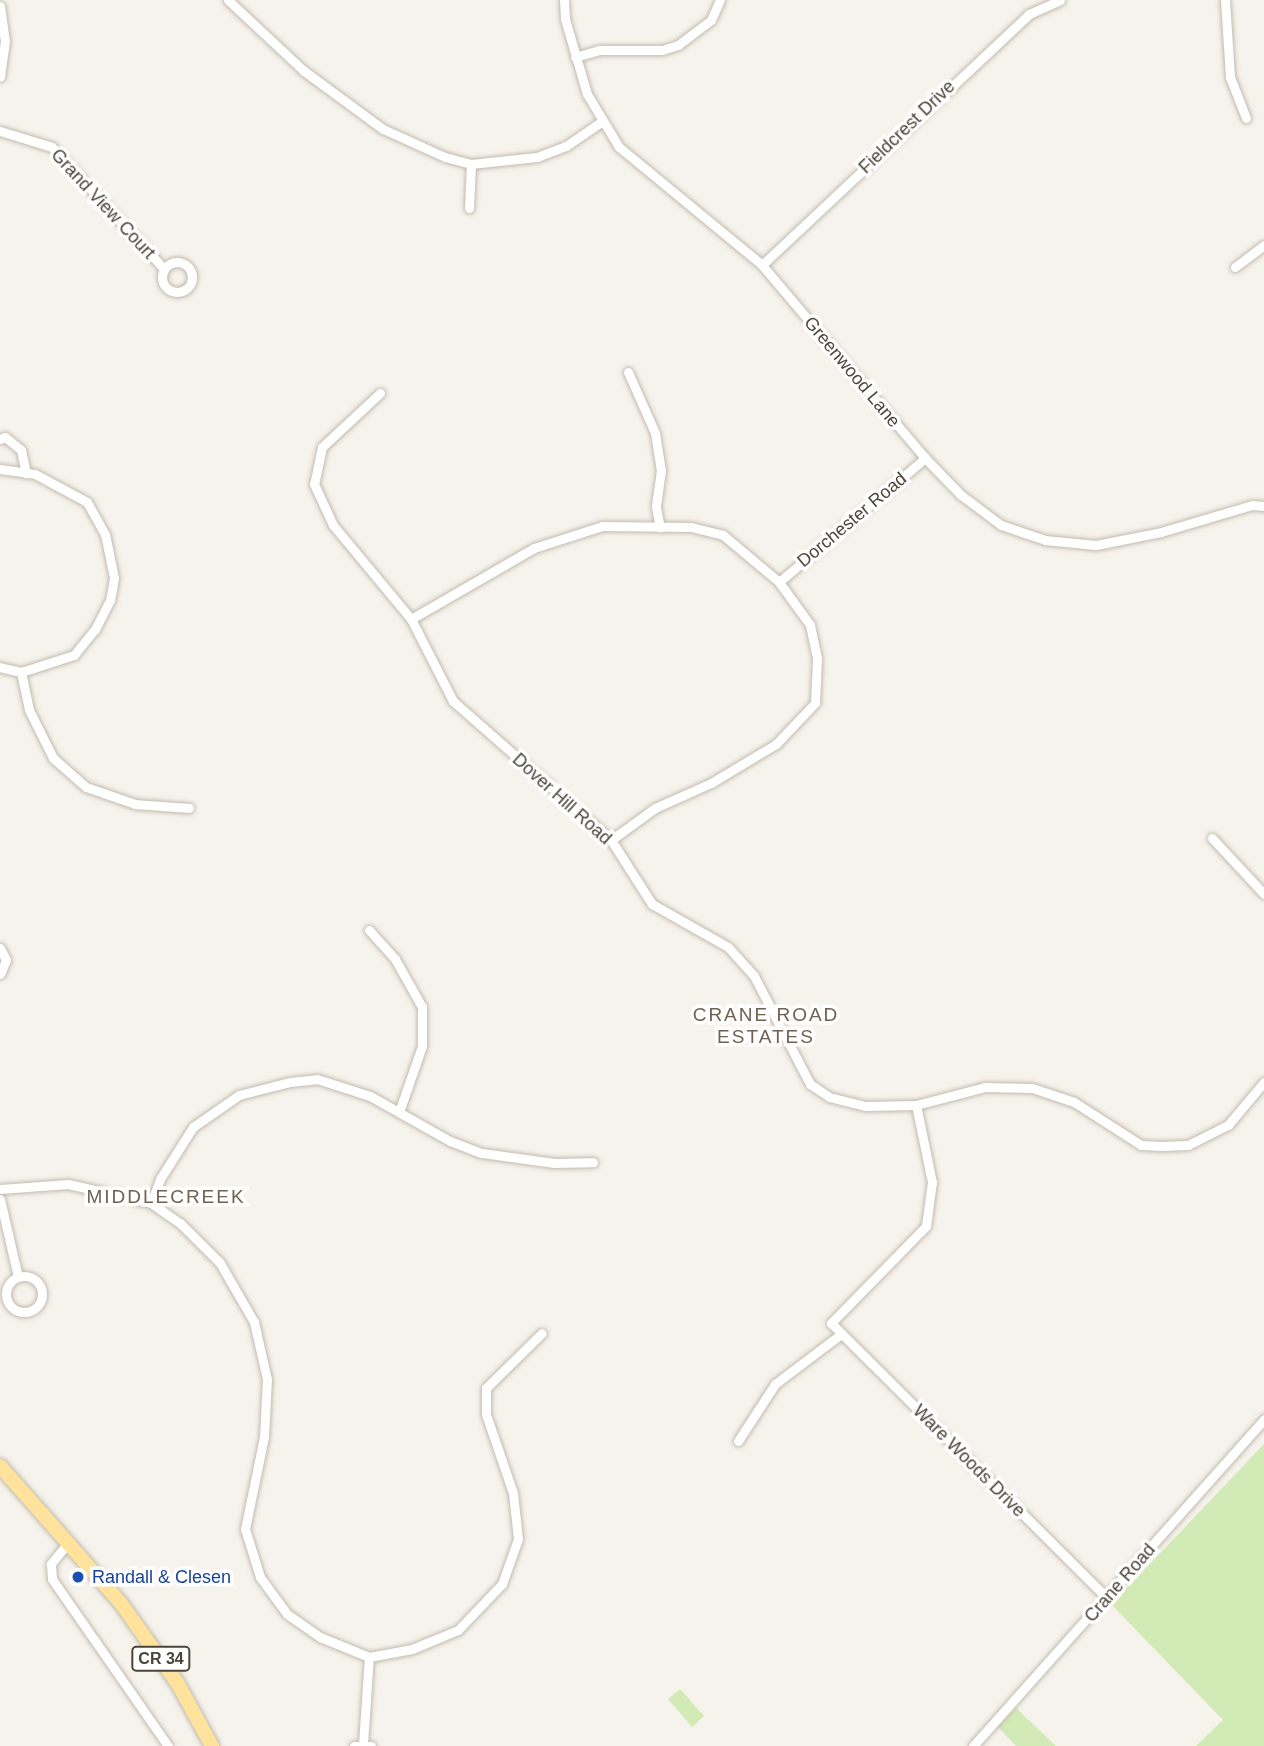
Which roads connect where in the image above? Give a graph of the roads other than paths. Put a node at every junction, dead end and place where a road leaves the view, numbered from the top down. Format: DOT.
graph roads {
  1 [pos="228,0"];
  2 [pos="565,0"];
  3 [pos="720,0"];
  4 [pos="1060,0"];
  5 [pos="1225,0"];
  6 [pos="0,6"];
  7 [pos="575,57"];
  8 [pos="0,77"];
  9 [pos="1246,118"];
  10 [pos="601,122"];
  11 [pos="0,131"];
  12 [pos="471,164"];
  13 [pos="469,208"];
  14 [pos="1264,245"];
  15 [pos="762,265"];
  16 [pos="1235,267"];
  17 [pos="163,269"];
  18 [pos="628,372"];
  19 [pos="380,393"];
  20 [pos="0,439"];
  21 [pos="925,458"];
  22 [pos="0,469"];
  23 [pos="26,472"];
  24 [pos="1264,506"];
  25 [pos="660,528"];
  26 [pos="779,582"];
  27 [pos="411,620"];
  28 [pos="0,667"];
  29 [pos="21,673"];
  30 [pos="189,808"];
  31 [pos="1212,838"];
  32 [pos="611,840"];
  33 [pos="1264,894"];
  34 [pos="369,930"];
  35 [pos="0,948"];
  36 [pos="0,974"];
  37 [pos="1264,1082"];
  38 [pos="916,1105"];
  39 [pos="400,1109"];
  40 [pos="593,1162"];
  41 [pos="0,1189"];
  42 [pos="0,1199"];
  43 [pos="151,1203"];
  44 [pos="18,1277"];
  45 [pos="542,1333"];
  46 [pos="841,1334"];
  47 [pos="1264,1419"];
  48 [pos="738,1441"];
  49 [pos="0,1466"];
  50 [pos="67,1544"];
  51 [pos="1107,1598"];
  52 [pos="369,1657"];
  53 [pos="363,1745"];
  54 [pos="168,1746"];
  55 [pos="212,1746"];
  56 [pos="973,1746"];
  1 -- 12 [label="street"];
  2 -- 7 [label="street, Greenwood Lane"];
  3 -- 7 [label="street"];
  4 -- 15 [label="street, Fieldcrest Drive"];
  5 -- 9 [label="street"];
  6 -- 8 [label="street"];
  7 -- 10 [label="street, Greenwood Lane"];
  10 -- 12 [label="street"];
  10 -- 15 [label="street, Greenwood Lane"];
  11 -- 17 [label="street, Grand View Court"];
  12 -- 13 [label="street"];
  14 -- 16 [label="street"];
  15 -- 21 [label="street, Greenwood Lane"];
  18 -- 25 [label="street"];
  19 -- 27 [label="street, Dover Hill Road"];
  20 -- 23 [label="street"];
  21 -- 24 [label="street, Greenwood Lane"];
  21 -- 26 [label="street, Dorchester Road"];
  22 -- 23 [label="street"];
  23 -- 29 [label="street"];
  25 -- 26 [label="street"];
  25 -- 27 [label="street"];
  26 -- 32 [label="street"];
  27 -- 32 [label="street, Dover Hill Road"];
  28 -- 29 [label="street"];
  29 -- 30 [label="street"];
  31 -- 33 [label="street"];
  32 -- 38 [label="street, Dover Hill Road"];
  34 -- 39 [label="street"];
  35 -- 36 [label="street"];
  37 -- 38 [label="street, Dover Hill Road"];
  38 -- 46 [label="street, Ware Woods Drive"];
  39 -- 40 [label="street"];
  39 -- 43 [label="street"];
  41 -- 43 [label="street"];
  42 -- 44 [label="street"];
  43 -- 52 [label="street"];
  44 -- 44 [label="street"];
  45 -- 52 [label="street"];
  46 -- 48 [label="street"];
  46 -- 51 [label="street, Ware Woods Drive"];
  47 -- 51 [label="street, Crane Road"];
  49 -- 50 [label="main road, CR 34"];
  50 -- 54 [label="street"];
  50 -- 55 [label="main road, CR 34"];
  51 -- 56 [label="street, Crane Road"];
  52 -- 53 [label="street"];
}
